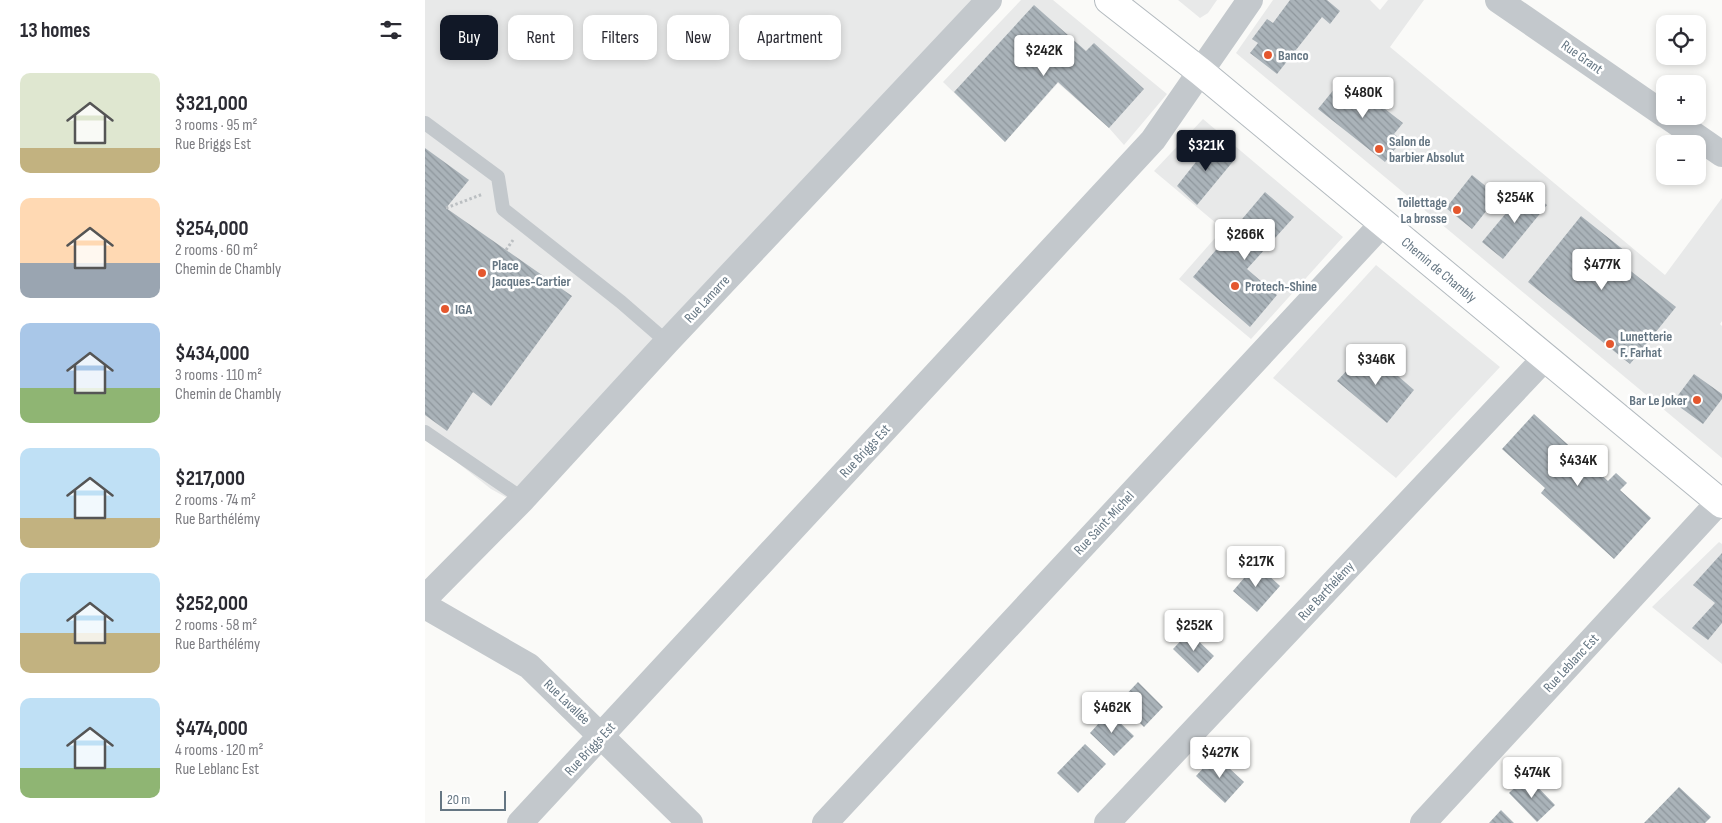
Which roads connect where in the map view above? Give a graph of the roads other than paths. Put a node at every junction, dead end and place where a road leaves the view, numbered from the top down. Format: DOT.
graph roads {
  1 [pos="989,0"];
  2 [pos="1109,0"];
  3 [pos="1250,0"];
  4 [pos="1498,0"];
  5 [pos="1201,72"];
  6 [pos="1656,108"];
  7 [pos="425,123"];
  8 [pos="1680,125"];
  9 [pos="1722,154"];
  10 [pos="1383,223"];
  11 [pos="667,342"];
  12 [pos="1545,358"];
  13 [pos="425,432"];
  14 [pos="523,499"];
  15 [pos="1721,503"];
  16 [pos="425,598"];
  17 [pos="425,606"];
  18 [pos="601,736"];
  19 [pos="520,823"];
  20 [pos="690,823"];
  21 [pos="825,823"];
  22 [pos="1107,823"];
  23 [pos="1423,823"];
  1 -- 11 [label="street, Rue Lamarre"];
  2 -- 5 [label="main road, Chemin de Chambly"];
  3 -- 5 [label="street, Rue Briggs Est"];
  4 -- 6 [label="street, Rue Grant"];
  5 -- 10 [label="main road, Chemin de Chambly"];
  5 -- 18 [label="street, Rue Briggs Est"];
  7 -- 11 [label="lane"];
  8 -- 9 [label="street, Rue Grant"];
  10 -- 12 [label="main road, Chemin de Chambly"];
  10 -- 21 [label="street, Rue Saint-Michel"];
  11 -- 14 [label="street, Rue Lamarre"];
  12 -- 15 [label="main road, Chemin de Chambly"];
  12 -- 22 [label="street, Rue Barthélémy"];
  13 -- 14 [label="lane"];
  14 -- 16 [label="street, Rue Lamarre"];
  15 -- 23 [label="street, Rue Leblanc Est"];
  17 -- 18 [label="street, Rue Lavallée"];
  18 -- 19 [label="street, Rue Briggs Est"];
  18 -- 20 [label="street, Rue Lavallée"];
}
